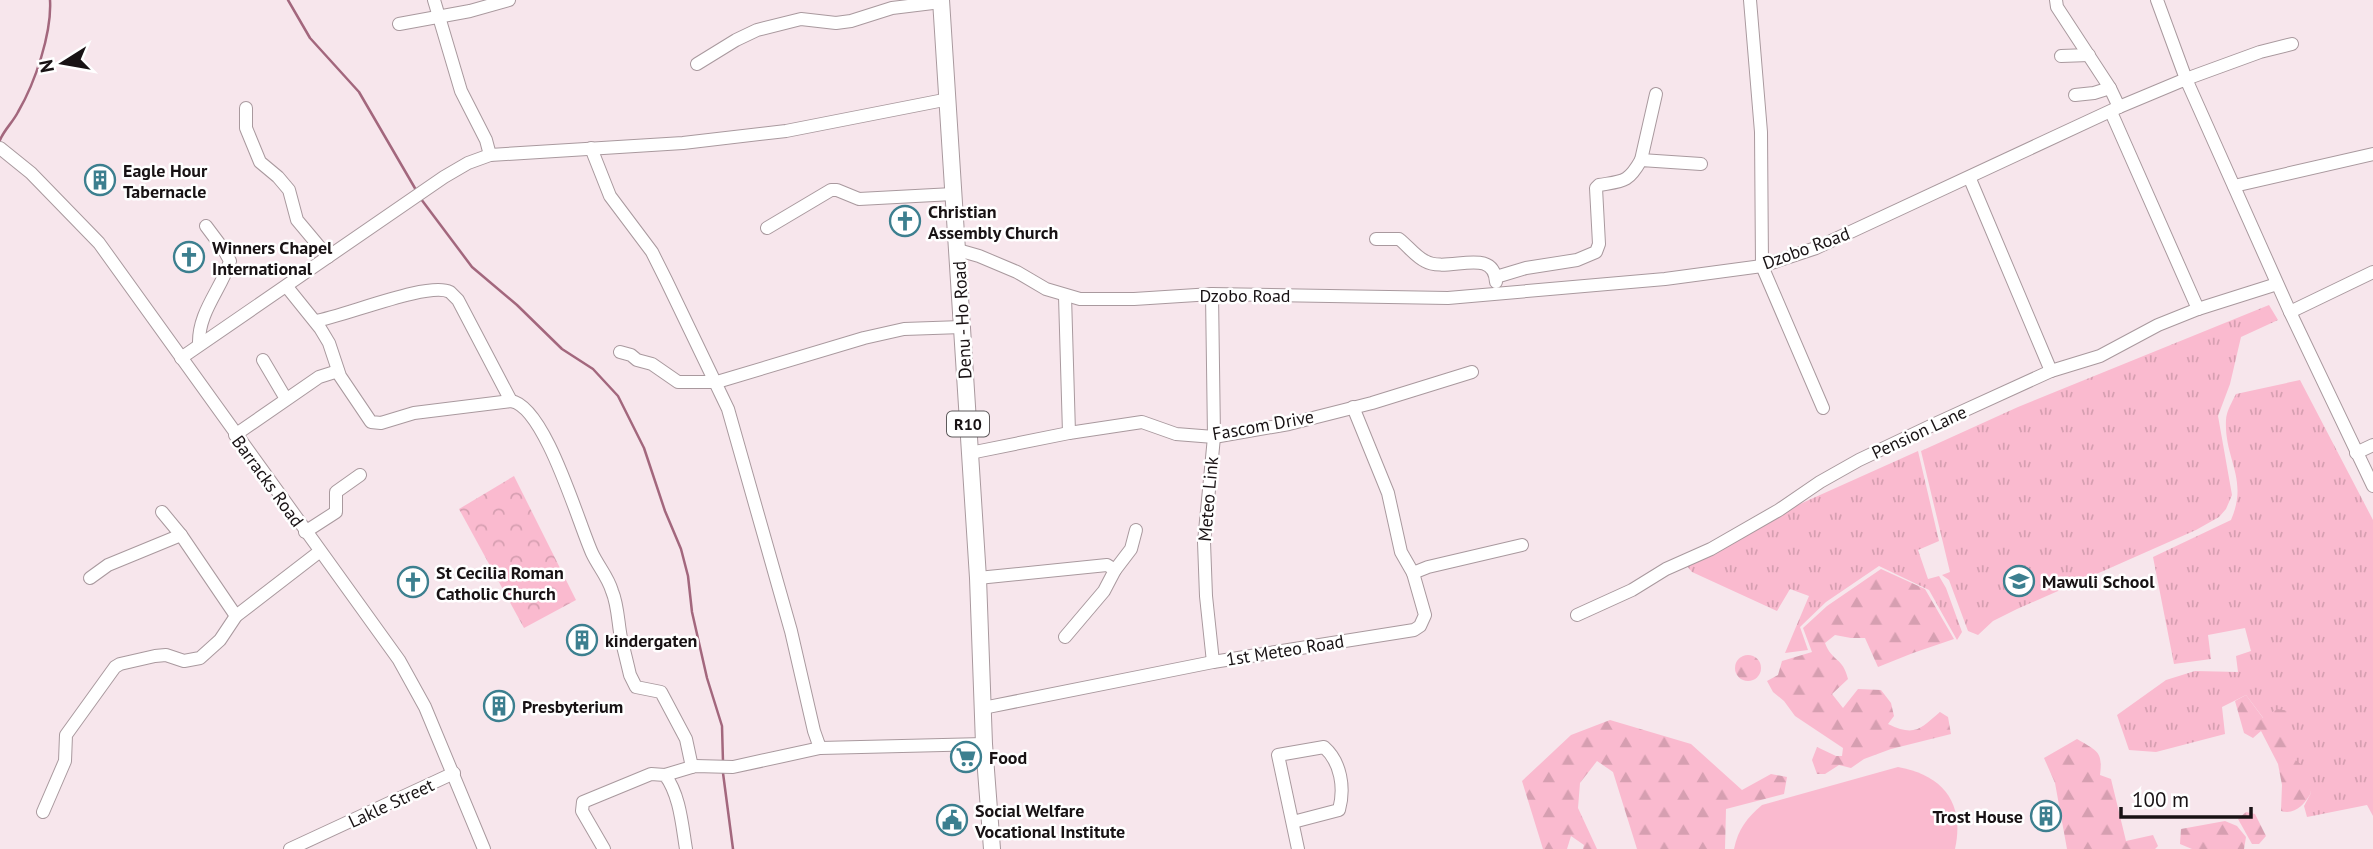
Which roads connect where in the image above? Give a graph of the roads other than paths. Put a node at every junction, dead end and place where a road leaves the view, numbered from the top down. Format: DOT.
graph roads {
  1 [pos="434,0"];
  2 [pos="509,0"];
  3 [pos="1750,0"];
  4 [pos="2056,0"];
  5 [pos="2158,0"];
  6 [pos="941,1"];
  7 [pos="440,18"];
  8 [pos="399,24"];
  9 [pos="2292,44"];
  10 [pos="2090,55"];
  11 [pos="2061,56"];
  12 [pos="697,64"];
  13 [pos="2186,79"];
  14 [pos="2110,88"];
  15 [pos="1656,94"];
  16 [pos="2075,94"];
  17 [pos="949,99"];
  18 [pos="246,108"];
  19 [pos="2115,110"];
  20 [pos="0,148"];
  21 [pos="591,148"];
  22 [pos="2373,154"];
  23 [pos="490,155"];
  24 [pos="1641,160"];
  25 [pos="1701,164"];
  26 [pos="1969,178"];
  27 [pos="2234,186"];
  28 [pos="953,194"];
  29 [pos="206,226"];
  30 [pos="767,228"];
  31 [pos="1376,239"];
  32 [pos="958,250"];
  33 [pos="328,257"];
  34 [pos="1762,266"];
  35 [pos="2373,272"];
  36 [pos="1496,277"];
  37 [pos="2277,284"];
  38 [pos="287,287"];
  39 [pos="1496,293"];
  40 [pos="1212,294"];
  41 [pos="1065,296"];
  42 [pos="2198,309"];
  43 [pos="2290,312"];
  44 [pos="315,321"];
  45 [pos="961,327"];
  46 [pos="199,344"];
  47 [pos="620,352"];
  48 [pos="181,358"];
  49 [pos="262,360"];
  50 [pos="338,371"];
  51 [pos="2051,371"];
  52 [pos="1472,372"];
  53 [pos="716,383"];
  54 [pos="286,399"];
  55 [pos="511,401"];
  56 [pos="1353,407"];
  57 [pos="1823,408"];
  58 [pos="1069,433"];
  59 [pos="235,435"];
  60 [pos="1214,437"];
  61 [pos="2373,445"];
  62 [pos="970,453"];
  63 [pos="2356,453"];
  64 [pos="360,475"];
  65 [pos="2373,486"];
  66 [pos="162,512"];
  67 [pos="1136,530"];
  68 [pos="305,532"];
  69 [pos="181,535"];
  70 [pos="1522,545"];
  71 [pos="319,552"];
  72 [pos="1115,570"];
  73 [pos="1413,573"];
  74 [pos="90,578"];
  75 [pos="978,578"];
  76 [pos="1577,615"];
  77 [pos="236,616"];
  78 [pos="1065,637"];
  79 [pos="1213,662"];
  80 [pos="983,708"];
  81 [pos="984,744"];
  82 [pos="820,748"];
  83 [pos="692,767"];
  84 [pos="454,774"];
  85 [pos="662,774"];
  86 [pos="43,812"];
  87 [pos="1293,822"];
  88 [pos="308,845"];
  89 [pos="290,849"];
  90 [pos="484,849"];
  91 [pos="604,849"];
  92 [pos="686,849"];
  93 [pos="992,849"];
  94 [pos="1298,849"];
  1 -- 7 [label="street"];
  2 -- 7 [label="street"];
  3 -- 34 [label="street"];
  4 -- 10 [label="street"];
  5 -- 13 [label="street"];
  6 -- 12 [label="street"];
  6 -- 17 [label="main road, Denu - Ho Road / R10"];
  7 -- 8 [label="street"];
  7 -- 23 [label="street"];
  9 -- 13 [label="street, Dzobo Road"];
  10 -- 11 [label="street"];
  10 -- 14 [label="street"];
  13 -- 19 [label="street, Dzobo Road"];
  13 -- 27 [label="street"];
  14 -- 16 [label="street"];
  14 -- 19 [label="street"];
  15 -- 24 [label="street"];
  17 -- 21 [label="street"];
  17 -- 28 [label="main road, Denu - Ho Road / R10"];
  18 -- 33 [label="street"];
  19 -- 26 [label="street, Dzobo Road"];
  19 -- 42 [label="street"];
  20 -- 48 [label="street, Barracks Road"];
  21 -- 23 [label="street"];
  21 -- 53 [label="street"];
  22 -- 27 [label="street"];
  23 -- 33 [label="street"];
  24 -- 25 [label="street"];
  24 -- 36 [label="street"];
  26 -- 34 [label="street, Dzobo Road"];
  26 -- 51 [label="street"];
  27 -- 37 [label="street"];
  28 -- 30 [label="street"];
  28 -- 32 [label="main road, Denu - Ho Road / R10"];
  29 -- 46 [label="street"];
  31 -- 36 [label="street"];
  32 -- 41 [label="street, Dzobo Road"];
  32 -- 45 [label="main road, Denu - Ho Road / R10"];
  33 -- 38 [label="street"];
  34 -- 39 [label="street, Dzobo Road"];
  34 -- 57 [label="street"];
  35 -- 43 [label="street"];
  36 -- 39 [label="street"];
  37 -- 42 [label="street, Pension Lane"];
  37 -- 43 [label="street"];
  38 -- 44 [label="street"];
  38 -- 46 [label="street"];
  39 -- 40 [label="street, Dzobo Road"];
  40 -- 41 [label="street, Dzobo Road"];
  40 -- 60 [label="street, Meteo Link"];
  41 -- 58 [label="street"];
  42 -- 51 [label="street, Pension Lane"];
  43 -- 63 [label="street"];
  44 -- 50 [label="street"];
  44 -- 55 [label="street"];
  45 -- 53 [label="street"];
  45 -- 62 [label="main road, Denu - Ho Road / R10"];
  46 -- 48 [label="street"];
  47 -- 53 [label="street"];
  48 -- 59 [label="street, Barracks Road"];
  49 -- 54 [label="street"];
  50 -- 54 [label="street"];
  50 -- 55 [label="street"];
  51 -- 76 [label="street, Pension Lane"];
  52 -- 56 [label="street, Fascom Drive"];
  53 -- 82 [label="street"];
  54 -- 59 [label="street"];
  55 -- 83 [label="street"];
  56 -- 60 [label="street, Fascom Drive"];
  56 -- 73 [label="street"];
  58 -- 60 [label="street, Fascom Drive"];
  58 -- 62 [label="street, Fascom Drive"];
  59 -- 68 [label="street, Barracks Road"];
  60 -- 79 [label="street, Meteo Link"];
  61 -- 63 [label="street"];
  62 -- 75 [label="main road, Denu - Ho Road / R10"];
  63 -- 65 [label="street"];
  64 -- 68 [label="street"];
  66 -- 69 [label="street"];
  67 -- 72 [label="street"];
  68 -- 71 [label="street, Barracks Road"];
  69 -- 74 [label="street"];
  69 -- 77 [label="street"];
  70 -- 73 [label="street"];
  71 -- 77 [label="street"];
  71 -- 84 [label="street, Barracks Road"];
  72 -- 75 [label="street"];
  72 -- 78 [label="street"];
  73 -- 79 [label="street, 1st Meteo Road"];
  75 -- 80 [label="main road, Denu - Ho Road / R10"];
  77 -- 86 [label="street"];
  79 -- 80 [label="street, 1st Meteo Road"];
  80 -- 81 [label="main road, Denu - Ho Road / R10"];
  81 -- 82 [label="street"];
  81 -- 93 [label="main road, Denu - Ho Road / R10"];
  82 -- 83 [label="street"];
  83 -- 85 [label="street"];
  84 -- 88 [label="street, Lakle Street"];
  84 -- 90 [label="street, Barracks Road"];
  85 -- 91 [label="street"];
  85 -- 92 [label="street"];
  87 -- 87 [label="street"];
  87 -- 94 [label="street"];
  88 -- 89 [label="street, Lakle Street"];
}
